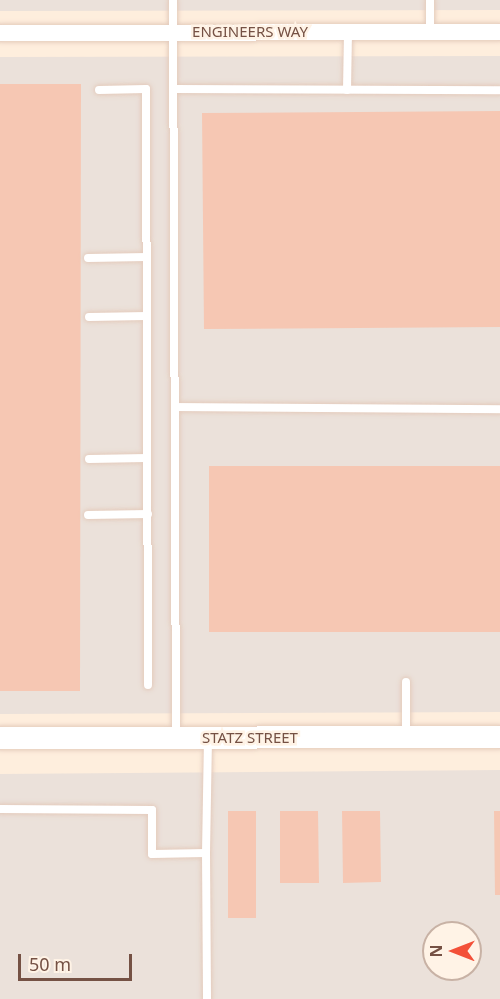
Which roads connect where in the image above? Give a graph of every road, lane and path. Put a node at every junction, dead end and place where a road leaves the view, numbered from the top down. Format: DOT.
graph roads {
  1 [pos="173,0"];
  2 [pos="430,0"];
  3 [pos="348,32"];
  4 [pos="430,32"];
  5 [pos="500,32"];
  6 [pos="0,33"];
  7 [pos="174,33"];
  8 [pos="174,89"];
  9 [pos="99,90"];
  10 [pos="347,90"];
  11 [pos="500,90"];
  12 [pos="147,257"];
  13 [pos="88,258"];
  14 [pos="147,316"];
  15 [pos="89,317"];
  16 [pos="175,407"];
  17 [pos="500,410"];
  18 [pos="147,458"];
  19 [pos="89,459"];
  20 [pos="88,514"];
  21 [pos="148,514"];
  22 [pos="405,682"];
  23 [pos="148,685"];
  24 [pos="406,737"];
  25 [pos="500,737"];
  26 [pos="0,738"];
  27 [pos="176,738"];
  28 [pos="208,738"];
  29 [pos="0,809"];
  30 [pos="206,853"];
  31 [pos="207,999"];
  1 -- 7 [label="lane"];
  2 -- 4 [label="lane"];
  3 -- 4 [label="street, ENGINEERS WAY"];
  3 -- 7 [label="street, ENGINEERS WAY"];
  3 -- 10 [label="lane"];
  4 -- 5 [label="street, ENGINEERS WAY"];
  6 -- 7 [label="street, ENGINEERS WAY"];
  7 -- 8 [label="lane"];
  8 -- 10 [label="lane"];
  8 -- 16 [label="lane"];
  9 -- 12 [label="lane"];
  10 -- 11 [label="lane"];
  12 -- 13 [label="lane"];
  12 -- 14 [label="lane"];
  14 -- 15 [label="lane"];
  14 -- 18 [label="lane"];
  16 -- 17 [label="lane"];
  16 -- 27 [label="lane"];
  18 -- 19 [label="lane"];
  18 -- 21 [label="lane"];
  20 -- 21 [label="lane"];
  21 -- 23 [label="lane"];
  22 -- 24 [label="lane"];
  24 -- 25 [label="street, STATZ STREET"];
  24 -- 28 [label="street, STATZ STREET"];
  26 -- 27 [label="street, STATZ STREET"];
  27 -- 28 [label="street, STATZ STREET"];
  28 -- 30 [label="lane"];
  29 -- 30 [label="lane"];
  30 -- 31 [label="lane"];
}
